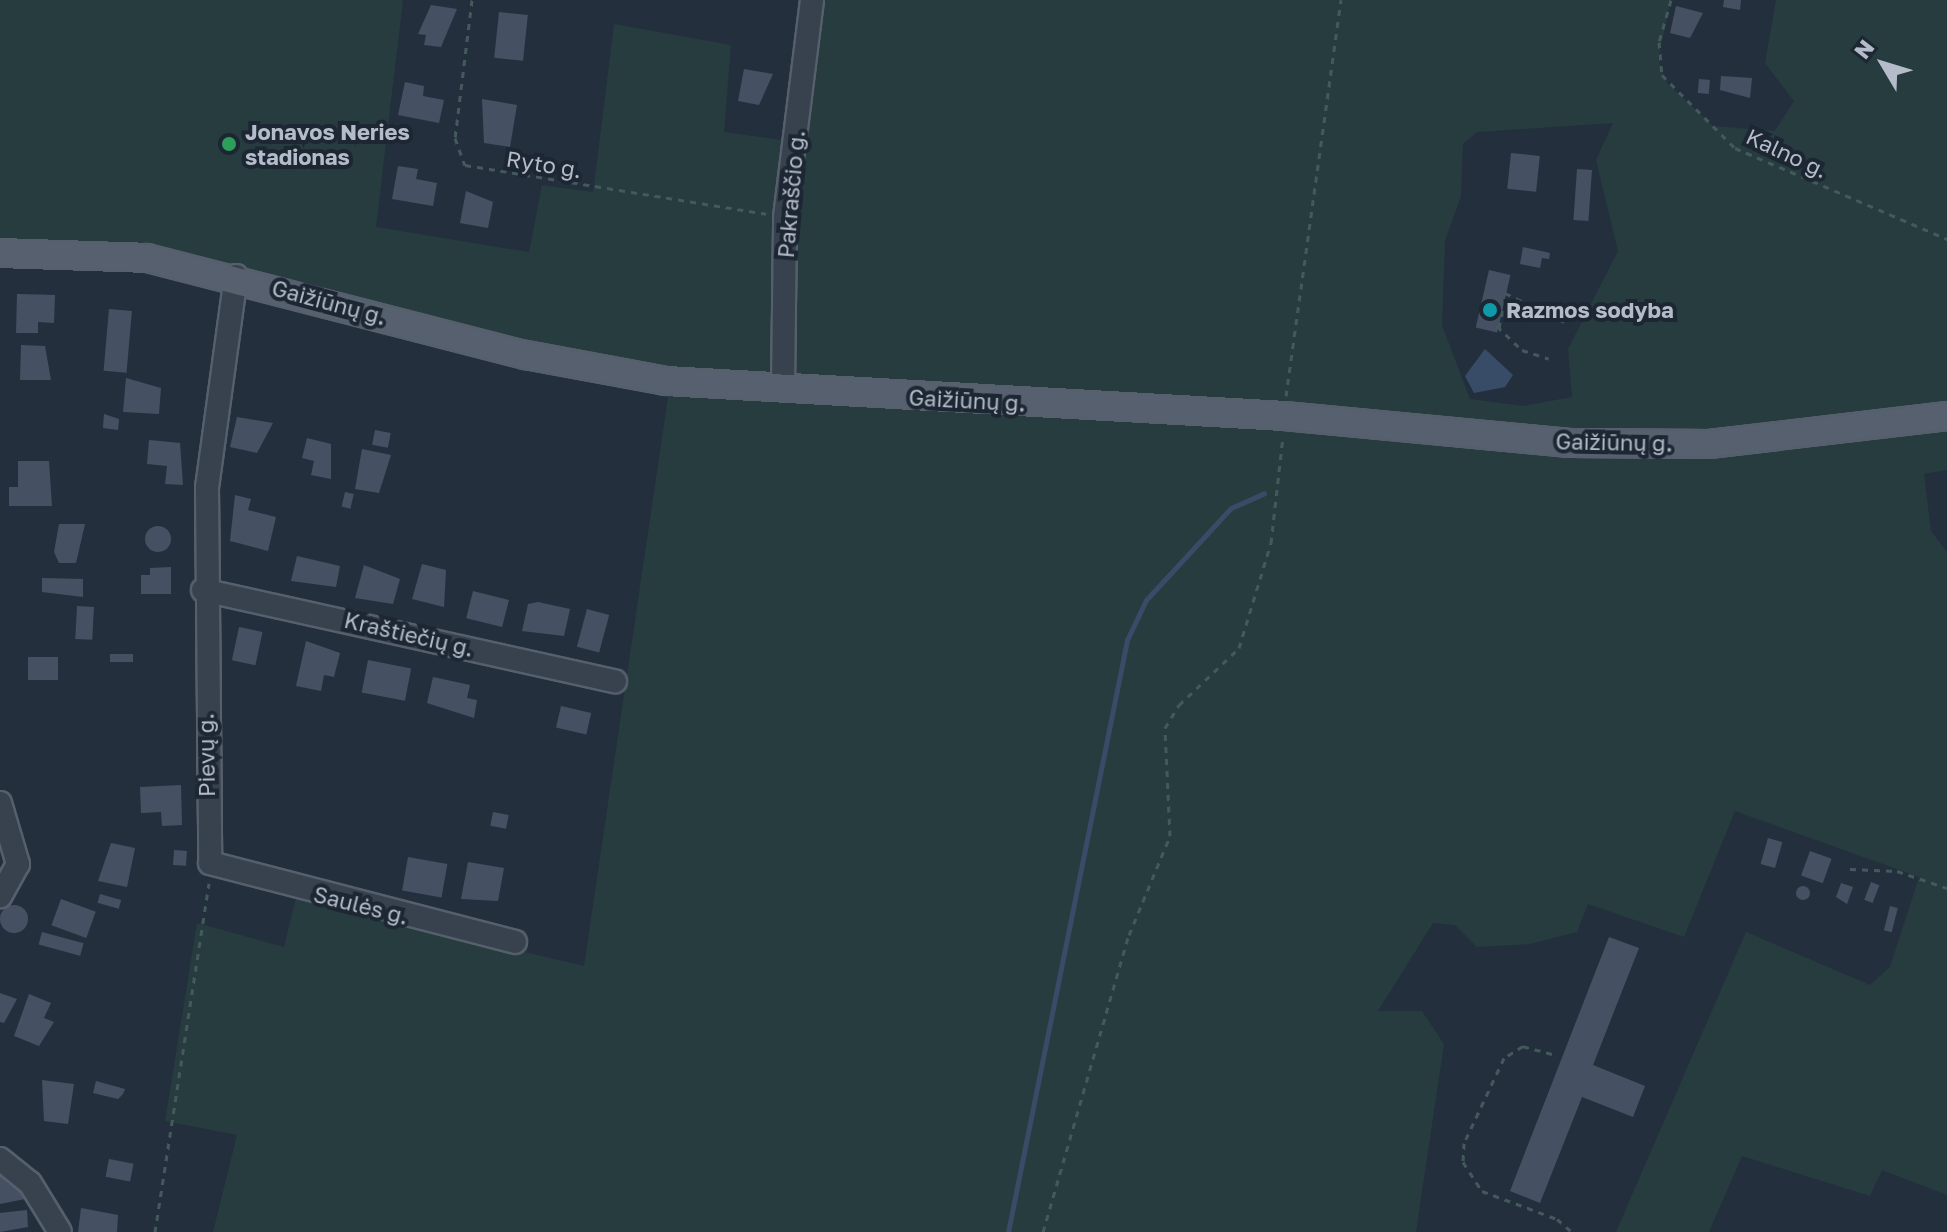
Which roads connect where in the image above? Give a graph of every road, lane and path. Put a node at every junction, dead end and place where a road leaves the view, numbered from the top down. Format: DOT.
graph roads {
  1 [pos="472,0"];
  2 [pos="812,0"];
  3 [pos="1341,0"];
  4 [pos="1671,0"];
  5 [pos="785,217"];
  6 [pos="1947,239"];
  7 [pos="0,253"];
  8 [pos="236,276"];
  9 [pos="1567,323"];
  10 [pos="1549,359"];
  11 [pos="783,389"];
  12 [pos="1284,416"];
  13 [pos="1947,416"];
  14 [pos="203,590"];
  15 [pos="615,681"];
  16 [pos="0,803"];
  17 [pos="210,863"];
  18 [pos="1850,869"];
  19 [pos="1947,888"];
  20 [pos="0,896"];
  21 [pos="515,942"];
  22 [pos="1552,1054"];
  23 [pos="0,1159"];
  24 [pos="60,1232"];
  25 [pos="155,1232"];
  26 [pos="1043,1232"];
  27 [pos="1572,1232"];
  1 -- 5 [label="path, Ryto g."];
  2 -- 5 [label="street, Pakraščio g."];
  3 -- 12 [label="path"];
  4 -- 6 [label="path, Kalno g."];
  5 -- 11 [label="street, Pakraščio g."];
  7 -- 8 [label="main road, Gaižiūnų g."];
  8 -- 11 [label="main road, Gaižiūnų g."];
  8 -- 14 [label="street, Pievų g."];
  9 -- 10 [label="path"];
  11 -- 12 [label="main road, Gaižiūnų g."];
  12 -- 13 [label="main road, Gaižiūnų g."];
  12 -- 26 [label="path"];
  14 -- 15 [label="street, Kraštiečių g."];
  14 -- 17 [label="street, Pievų g."];
  16 -- 20 [label="street"];
  17 -- 21 [label="street, Saulės g."];
  17 -- 25 [label="path"];
  18 -- 19 [label="path"];
  22 -- 27 [label="path"];
  23 -- 24 [label="street"];
}
